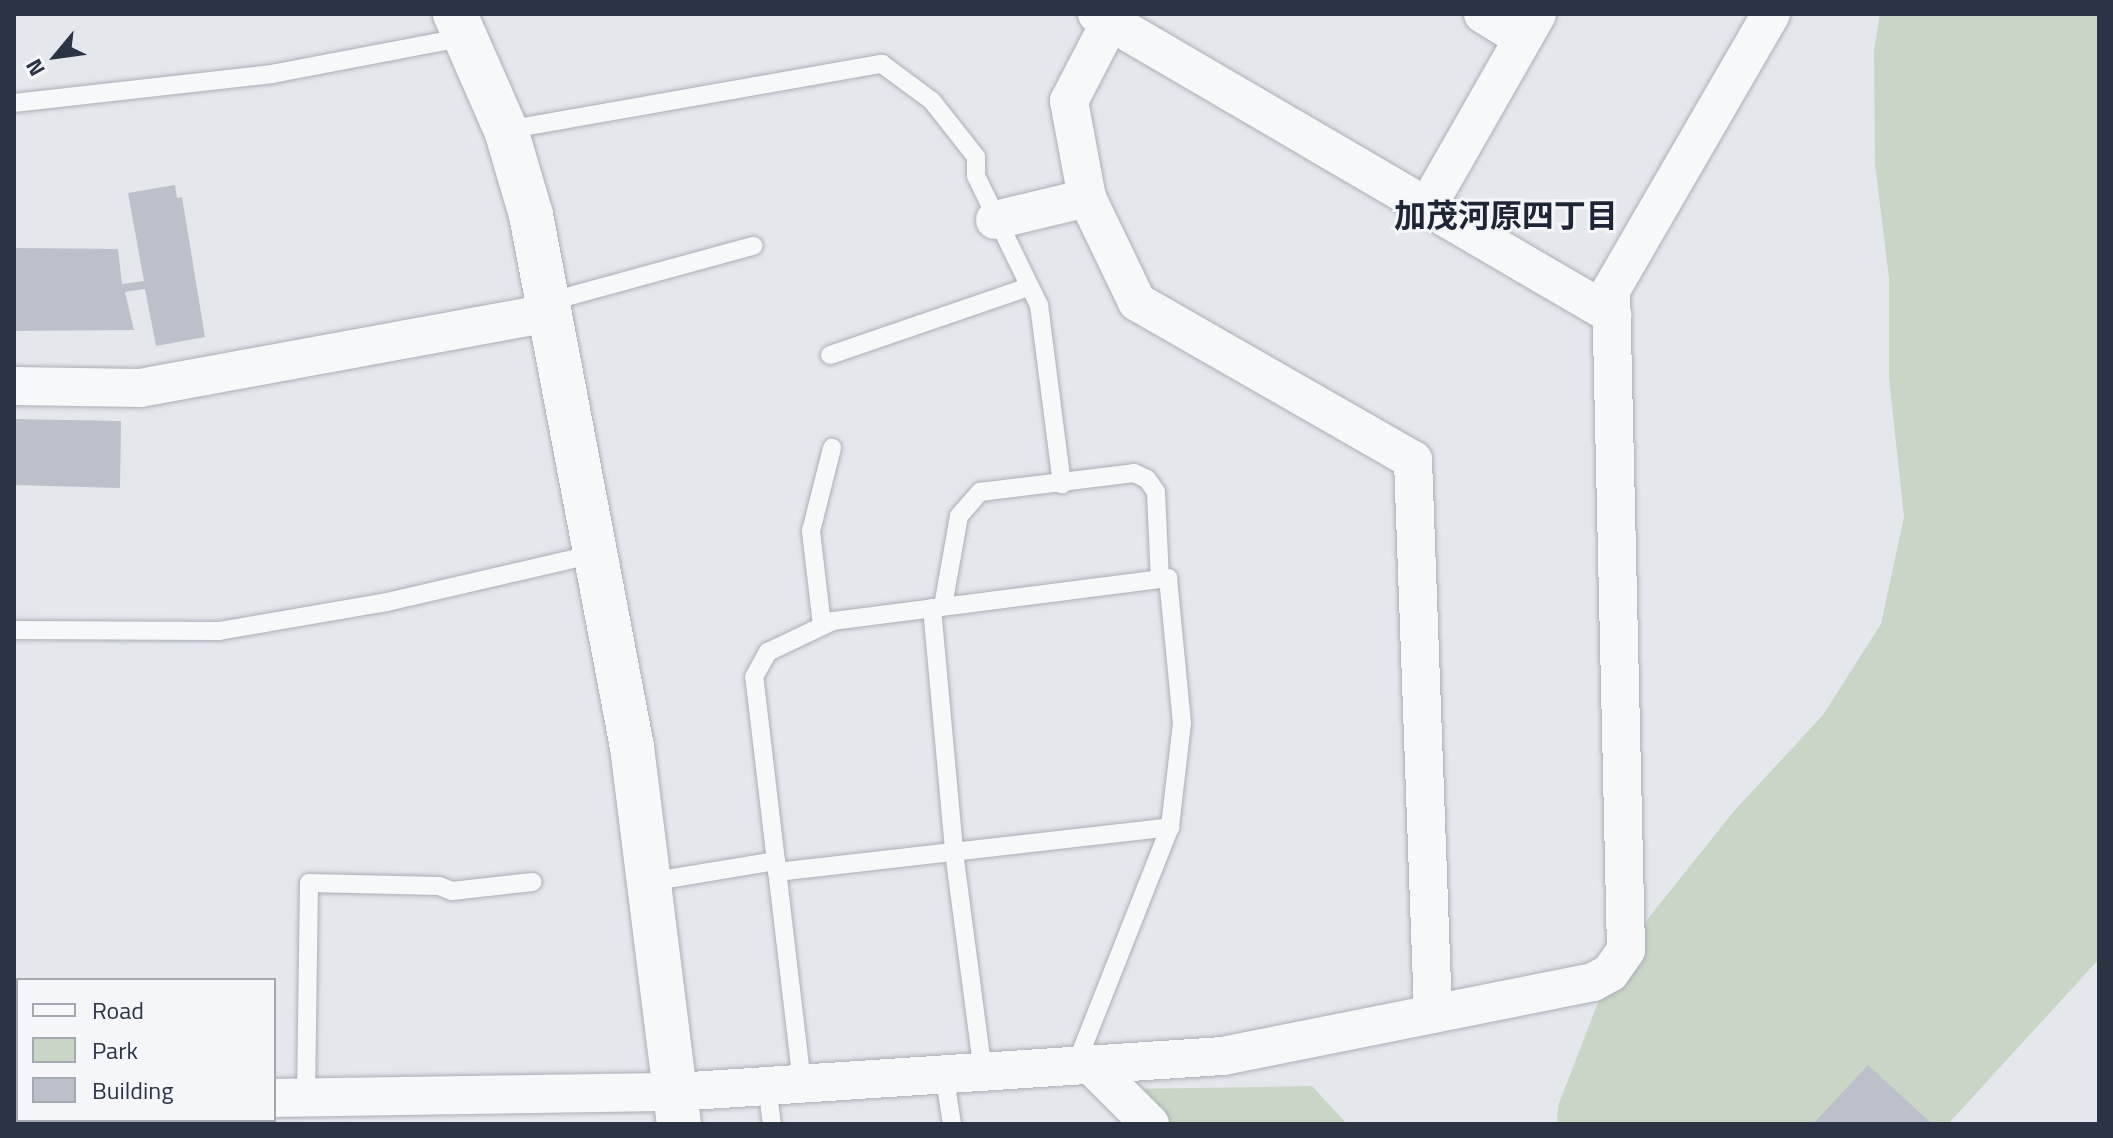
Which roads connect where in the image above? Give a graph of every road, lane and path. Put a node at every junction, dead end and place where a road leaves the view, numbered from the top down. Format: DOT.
graph roads {
  1 [pos="1483,14"];
  2 [pos="1771,14"];
  3 [pos="1104,18"];
  4 [pos="461,26"];
  5 [pos="1530,26"];
  6 [pos="14,103"];
  7 [pos="506,130"];
  8 [pos="1087,198"];
  9 [pos="1427,207"];
  10 [pos="995,220"];
  11 [pos="753,246"];
  12 [pos="1029,287"];
  13 [pos="549,308"];
  14 [pos="1612,315"];
  15 [pos="830,355"];
  16 [pos="14,386"];
  17 [pos="832,448"];
  18 [pos="1062,485"];
  19 [pos="595,554"];
  20 [pos="1160,579"];
  21 [pos="938,607"];
  22 [pos="822,625"];
  23 [pos="14,630"];
  24 [pos="1170,827"];
  25 [pos="954,852"];
  26 [pos="776,866"];
  27 [pos="532,882"];
  28 [pos="649,882"];
  29 [pos="1433,1014"];
  30 [pos="1083,1064"];
  31 [pos="983,1071"];
  32 [pos="944,1073"];
  33 [pos="785,1084"];
  34 [pos="290,1097"];
  35 [pos="678,1108"];
  36 [pos="772,1124"];
  37 [pos="952,1124"];
  38 [pos="1150,1124"];
  1 -- 5 [label="street"];
  2 -- 14 [label="street"];
  3 -- 8 [label="street"];
  3 -- 9 [label="street"];
  4 -- 6 [label="lane"];
  4 -- 7 [label="street"];
  5 -- 9 [label="street"];
  7 -- 10 [label="lane"];
  7 -- 13 [label="street"];
  8 -- 10 [label="street"];
  8 -- 29 [label="street"];
  9 -- 14 [label="street"];
  10 -- 12 [label="lane"];
  11 -- 13 [label="lane"];
  12 -- 15 [label="lane"];
  12 -- 18 [label="lane"];
  13 -- 16 [label="street"];
  13 -- 19 [label="street"];
  14 -- 29 [label="street"];
  17 -- 22 [label="lane"];
  18 -- 20 [label="lane"];
  18 -- 21 [label="lane"];
  19 -- 23 [label="lane"];
  19 -- 28 [label="street"];
  20 -- 21 [label="lane"];
  20 -- 24 [label="lane"];
  21 -- 22 [label="lane"];
  21 -- 25 [label="lane"];
  22 -- 26 [label="lane"];
  24 -- 25 [label="lane"];
  24 -- 30 [label="lane"];
  25 -- 26 [label="lane"];
  25 -- 31 [label="lane"];
  26 -- 28 [label="lane"];
  26 -- 33 [label="lane"];
  27 -- 34 [label="lane"];
  28 -- 35 [label="street"];
  29 -- 30 [label="street"];
  30 -- 31 [label="street"];
  30 -- 38 [label="street"];
  31 -- 32 [label="street"];
  32 -- 33 [label="street"];
  32 -- 37 [label="lane"];
  33 -- 35 [label="street"];
  33 -- 36 [label="lane"];
  34 -- 35 [label="street"];
}
